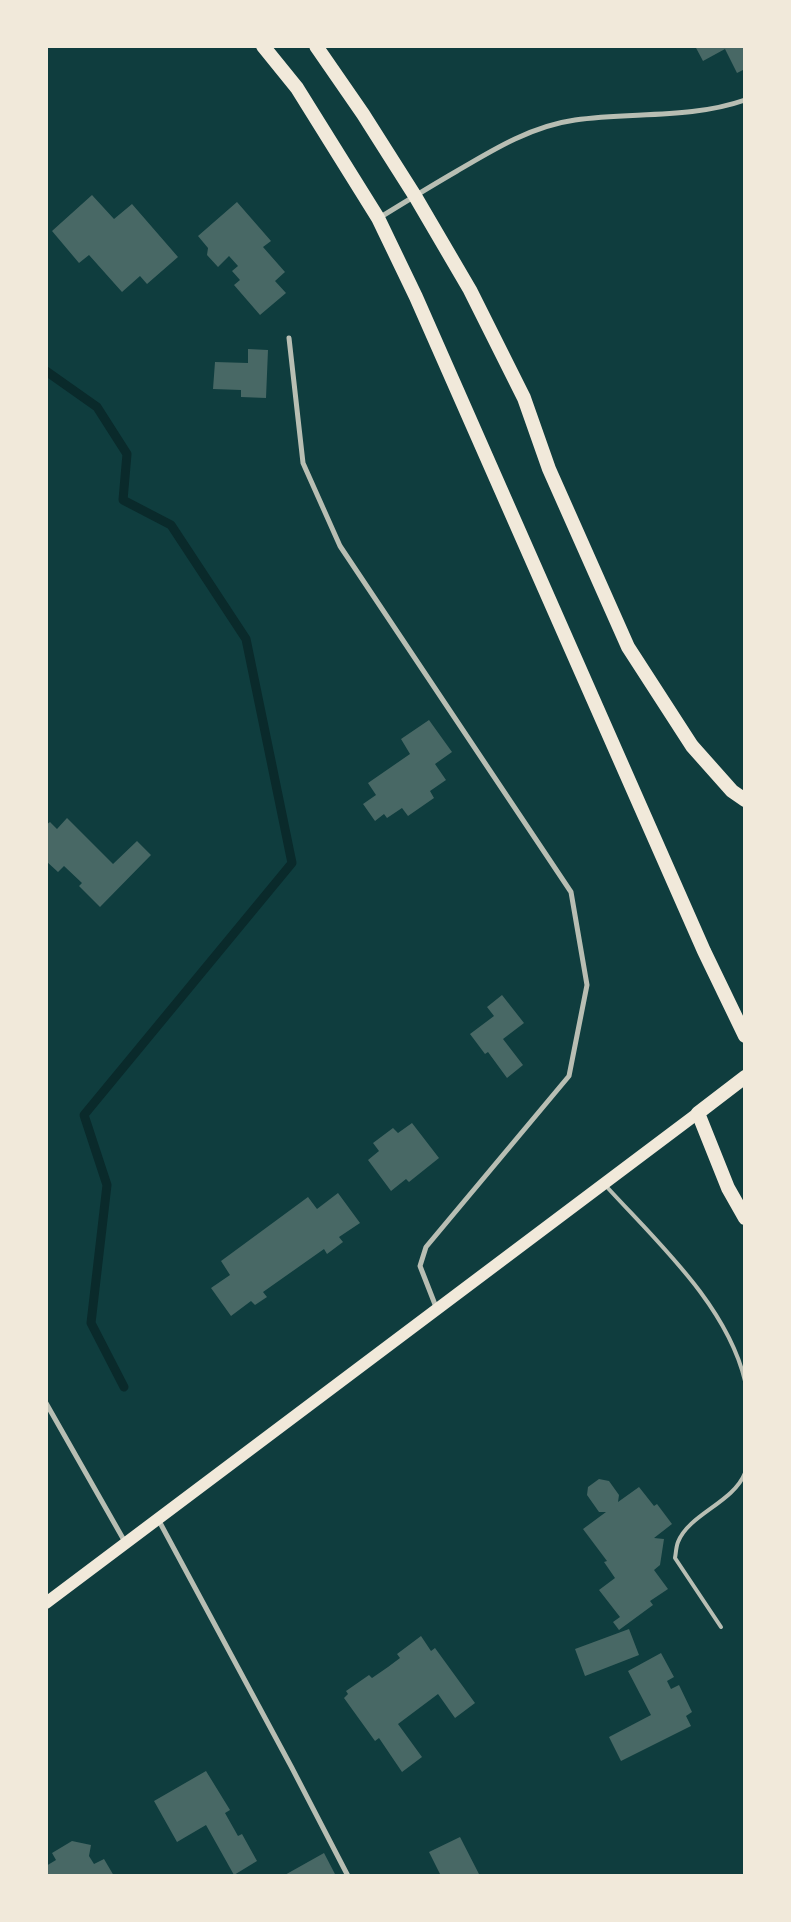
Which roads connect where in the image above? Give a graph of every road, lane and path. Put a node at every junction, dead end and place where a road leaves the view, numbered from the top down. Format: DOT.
graph roads {
  1 [pos="263,46"];
  2 [pos="316,46"];
  3 [pos="745,100"];
  4 [pos="416,196"];
  5 [pos="378,218"];
  6 [pos="289,338"];
  7 [pos="745,800"];
  8 [pos="745,1036"];
  9 [pos="745,1076"];
  10 [pos="698,1112"];
  11 [pos="604,1184"];
  12 [pos="745,1218"];
  13 [pos="437,1309"];
  14 [pos="745,1381"];
  15 [pos="46,1403"];
  16 [pos="745,1473"];
  17 [pos="158,1520"];
  18 [pos="127,1544"];
  19 [pos="46,1603"];
  20 [pos="720,1627"];
  21 [pos="348,1876"];
  1 -- 5 [label="highway"];
  2 -- 4 [label="highway"];
  3 -- 4 [label="street"];
  4 -- 5 [label="street"];
  4 -- 7 [label="highway"];
  5 -- 8 [label="highway"];
  6 -- 13 [label="street"];
  9 -- 10 [label="highway"];
  10 -- 11 [label="main road"];
  10 -- 12 [label="highway"];
  11 -- 13 [label="main road"];
  11 -- 14 [label="lane"];
  13 -- 17 [label="main road"];
  15 -- 18 [label="street"];
  16 -- 20 [label="lane"];
  17 -- 18 [label="main road"];
  17 -- 21 [label="street"];
  18 -- 19 [label="main road"];
}
